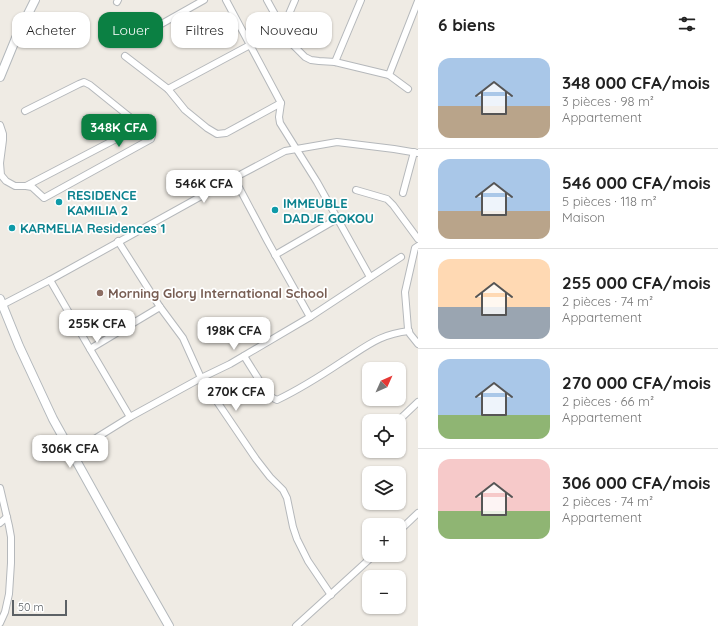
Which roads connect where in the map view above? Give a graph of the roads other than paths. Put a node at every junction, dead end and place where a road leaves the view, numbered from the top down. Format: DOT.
graph roads {
  1 [pos="35,0"];
  2 [pos="204,0"];
  3 [pos="226,0"];
  4 [pos="267,0"];
  5 [pos="295,0"];
  6 [pos="361,0"];
  7 [pos="418,1"];
  8 [pos="274,12"];
  9 [pos="290,12"];
  10 [pos="163,23"];
  11 [pos="246,38"];
  12 [pos="246,47"];
  13 [pos="252,48"];
  14 [pos="296,48"];
  15 [pos="125,56"];
  16 [pos="335,62"];
  17 [pos="389,75"];
  18 [pos="0,77"];
  19 [pos="168,89"];
  20 [pos="408,89"];
  21 [pos="280,103"];
  22 [pos="25,112"];
  23 [pos="0,125"];
  24 [pos="141,126"];
  25 [pos="296,148"];
  26 [pos="416,153"];
  27 [pos="234,178"];
  28 [pos="26,186"];
  29 [pos="356,190"];
  30 [pos="403,193"];
  31 [pos="337,219"];
  32 [pos="418,239"];
  33 [pos="118,241"];
  34 [pos="418,246"];
  35 [pos="275,254"];
  36 [pos="401,257"];
  37 [pos="370,277"];
  38 [pos="50,280"];
  39 [pos="1,302"];
  40 [pos="160,307"];
  41 [pos="310,317"];
  42 [pos="409,332"];
  43 [pos="418,344"];
  44 [pos="90,349"];
  45 [pos="244,356"];
  46 [pos="201,378"];
  47 [pos="418,402"];
  48 [pos="405,414"];
  49 [pos="130,417"];
  50 [pos="72,453"];
  51 [pos="0,488"];
  52 [pos="418,513"];
  53 [pos="7,517"];
  54 [pos="0,523"];
  55 [pos="406,524"];
  56 [pos="366,562"];
  57 [pos="331,595"];
  58 [pos="0,623"];
  59 [pos="169,626"];
  60 [pos="296,626"];
  1 -- 18 [label="main road"];
  2 -- 10 [label="street"];
  3 -- 11 [label="street"];
  4 -- 8 [label="street"];
  5 -- 9 [label="street"];
  6 -- 16 [label="street"];
  7 -- 17 [label="street"];
  12 -- 19 [label="street"];
  13 -- 21 [label="street"];
  14 -- 16 [label="street"];
  15 -- 19 [label="street"];
  16 -- 17 [label="street"];
  17 -- 20 [label="street"];
  19 -- 21 [label="street"];
  21 -- 25 [label="street"];
  22 -- 24 [label="street"];
  23 -- 28 [label="street"];
  24 -- 28 [label="street"];
  24 -- 28 [label="street"];
  25 -- 26 [label="street"];
  25 -- 27 [label="street"];
  25 -- 31 [label="street"];
  26 -- 30 [label="street"];
  27 -- 33 [label="street"];
  27 -- 35 [label="street"];
  29 -- 32 [label="street"];
  31 -- 35 [label="street"];
  31 -- 37 [label="street"];
  33 -- 38 [label="street"];
  33 -- 40 [label="street"];
  34 -- 42 [label="street"];
  35 -- 41 [label="street"];
  36 -- 37 [label="street"];
  37 -- 41 [label="street"];
  38 -- 39 [label="street"];
  38 -- 44 [label="street"];
  39 -- 50 [label="main road"];
  40 -- 44 [label="street"];
  40 -- 46 [label="street"];
  41 -- 45 [label="street"];
  42 -- 43 [label="street"];
  42 -- 45 [label="street"];
  44 -- 49 [label="street"];
  45 -- 46 [label="street"];
  46 -- 49 [label="street"];
  46 -- 57 [label="street"];
  47 -- 48 [label="street"];
  49 -- 50 [label="street"];
  50 -- 59 [label="main road"];
  51 -- 53 [label="street"];
  52 -- 55 [label="street"];
  53 -- 54 [label="street"];
  53 -- 58 [label="street"];
  56 -- 57 [label="street"];
  57 -- 60 [label="street"];
}
